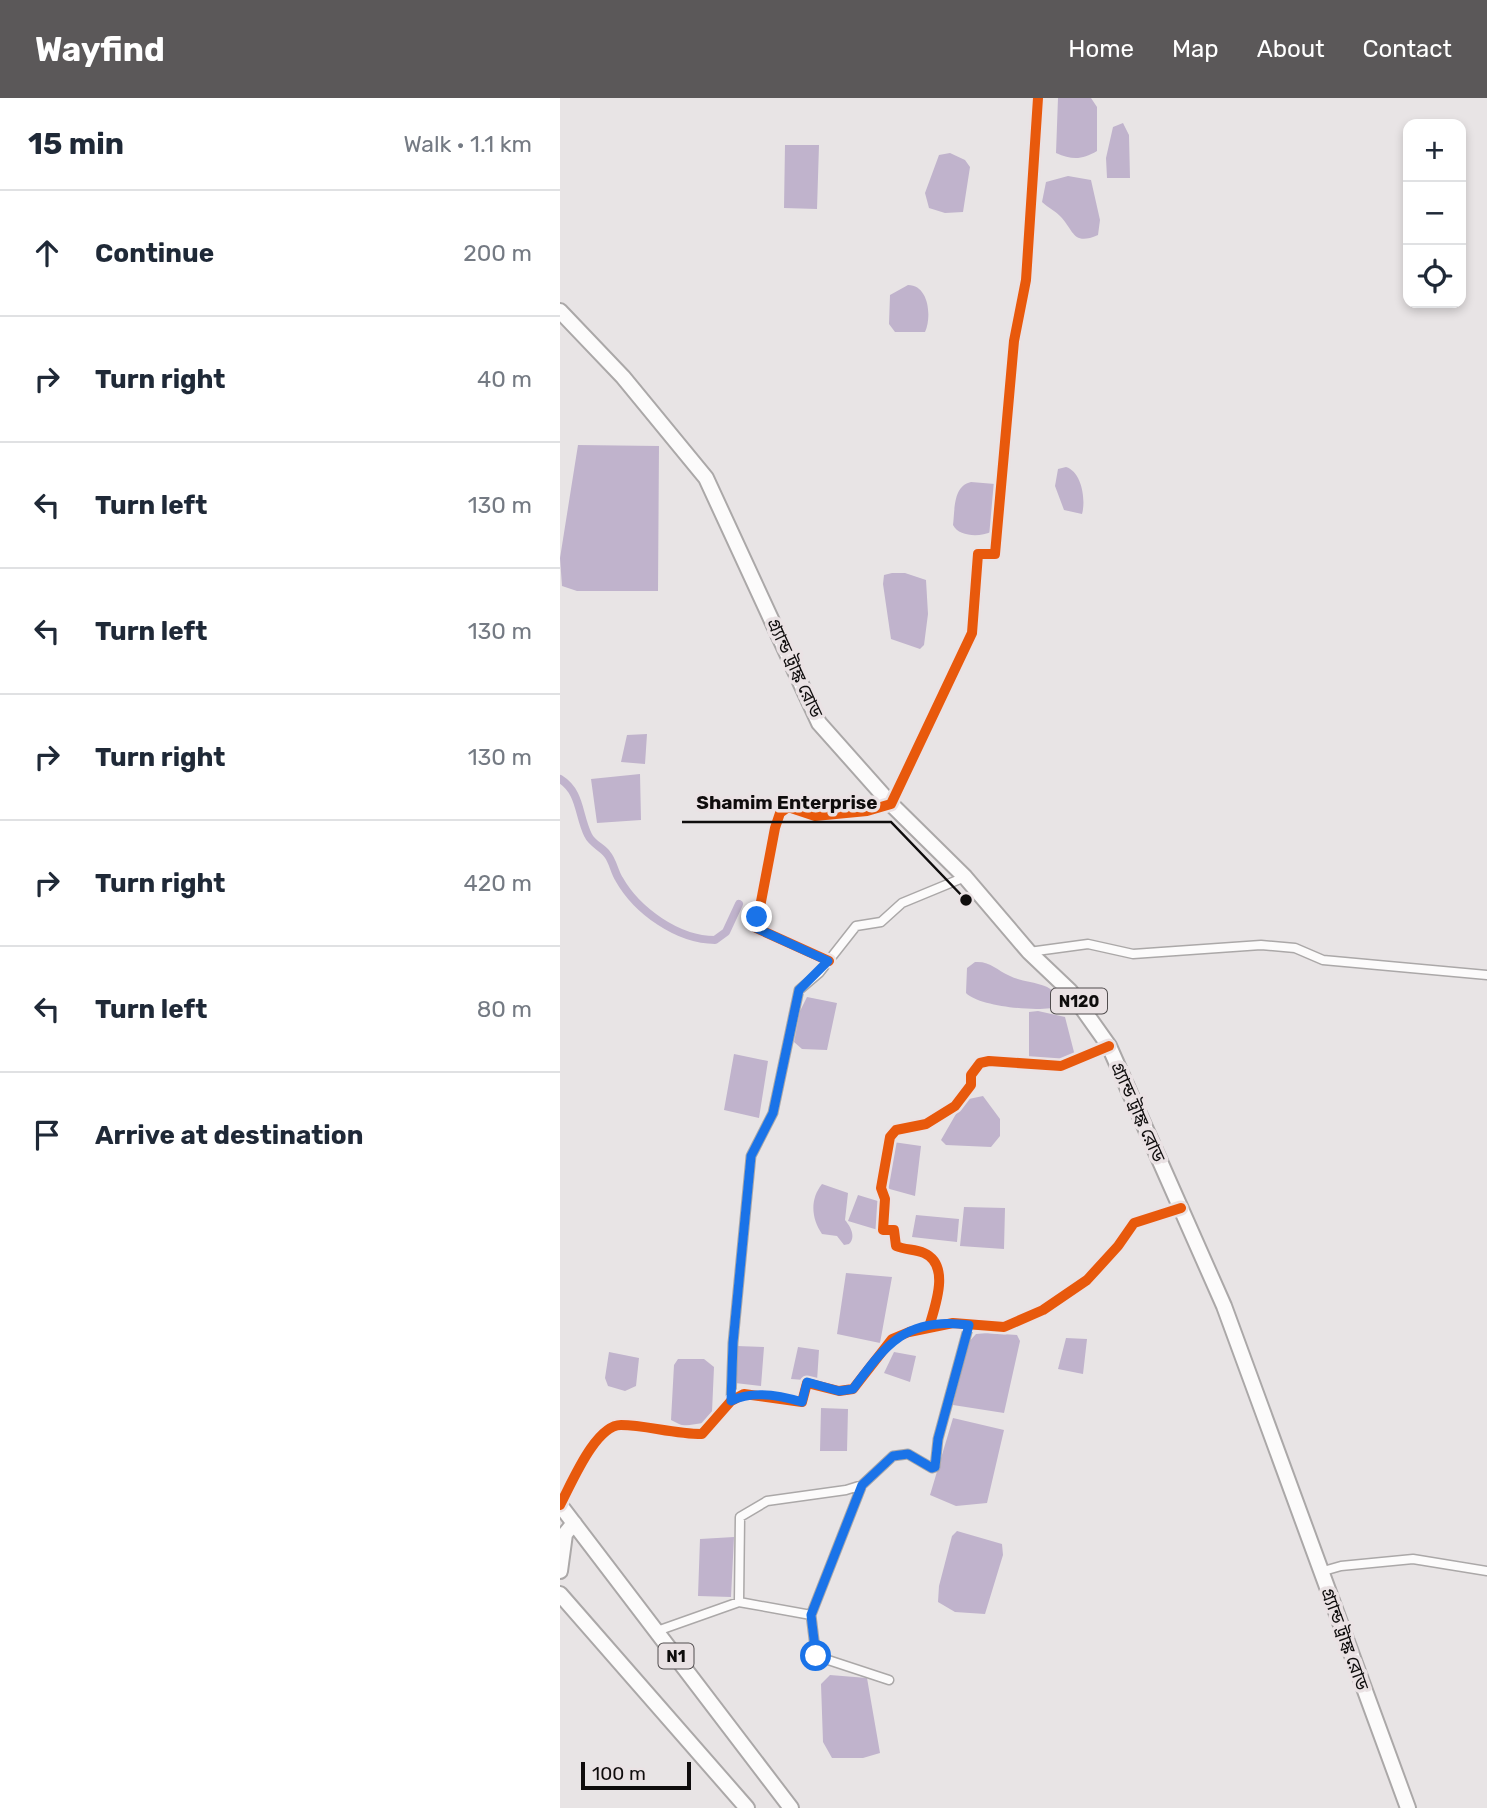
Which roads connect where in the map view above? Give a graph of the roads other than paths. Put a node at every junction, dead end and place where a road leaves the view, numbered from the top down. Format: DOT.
graph roads {
  1 [pos="1038,98"];
  2 [pos="560,311"];
  3 [pos="891,804"];
  4 [pos="965,877"];
  5 [pos="1029,952"];
  6 [pos="828,961"];
  7 [pos="1487,975"];
  8 [pos="1109,1046"];
  9 [pos="1181,1208"];
  10 [pos="969,1325"];
  11 [pos="929,1327"];
  12 [pos="731,1401"];
  13 [pos="862,1485"];
  14 [pos="560,1505"];
  15 [pos="574,1523"];
  16 [pos="560,1571"];
  17 [pos="1487,1571"];
  18 [pos="1320,1572"];
  19 [pos="560,1594"];
  20 [pos="739,1602"];
  21 [pos="811,1615"];
  22 [pos="657,1631"];
  23 [pos="889,1680"];
  24 [pos="747,1808"];
  25 [pos="791,1808"];
  26 [pos="1408,1808"];
  1 -- 3 [label="street"];
  2 -- 3 [label="highway, গ্র্যান্ড ট্রাঙ্ক রোড / N120"];
  3 -- 4 [label="highway, গ্র্যান্ড ট্রাঙ্ক রোড / N120"];
  3 -- 6 [label="street"];
  4 -- 5 [label="highway, গ্র্যান্ড ট্রাঙ্ক রোড / N120"];
  4 -- 6 [label="street"];
  5 -- 7 [label="street"];
  5 -- 8 [label="highway, গ্র্যান্ড ট্রাঙ্ক রোড / N120"];
  6 -- 12 [label="street"];
  8 -- 9 [label="highway, গ্র্যান্ড ট্রাঙ্ক রোড / N120"];
  8 -- 11 [label="street"];
  9 -- 10 [label="street"];
  9 -- 18 [label="highway, গ্র্যান্ড ট্রাঙ্ক রোড / N120"];
  10 -- 11 [label="street"];
  10 -- 13 [label="street"];
  11 -- 12 [label="street"];
  12 -- 14 [label="street"];
  13 -- 20 [label="street"];
  13 -- 21 [label="street"];
  14 -- 15 [label="highway, N1"];
  15 -- 16 [label="highway"];
  15 -- 22 [label="highway, N1"];
  17 -- 18 [label="street"];
  18 -- 26 [label="highway, গ্র্যান্ড ট্রাঙ্ক রোড / N120"];
  19 -- 24 [label="highway, N1"];
  20 -- 21 [label="street"];
  20 -- 22 [label="street"];
  21 -- 23 [label="street"];
  22 -- 25 [label="highway, N1"];
}
